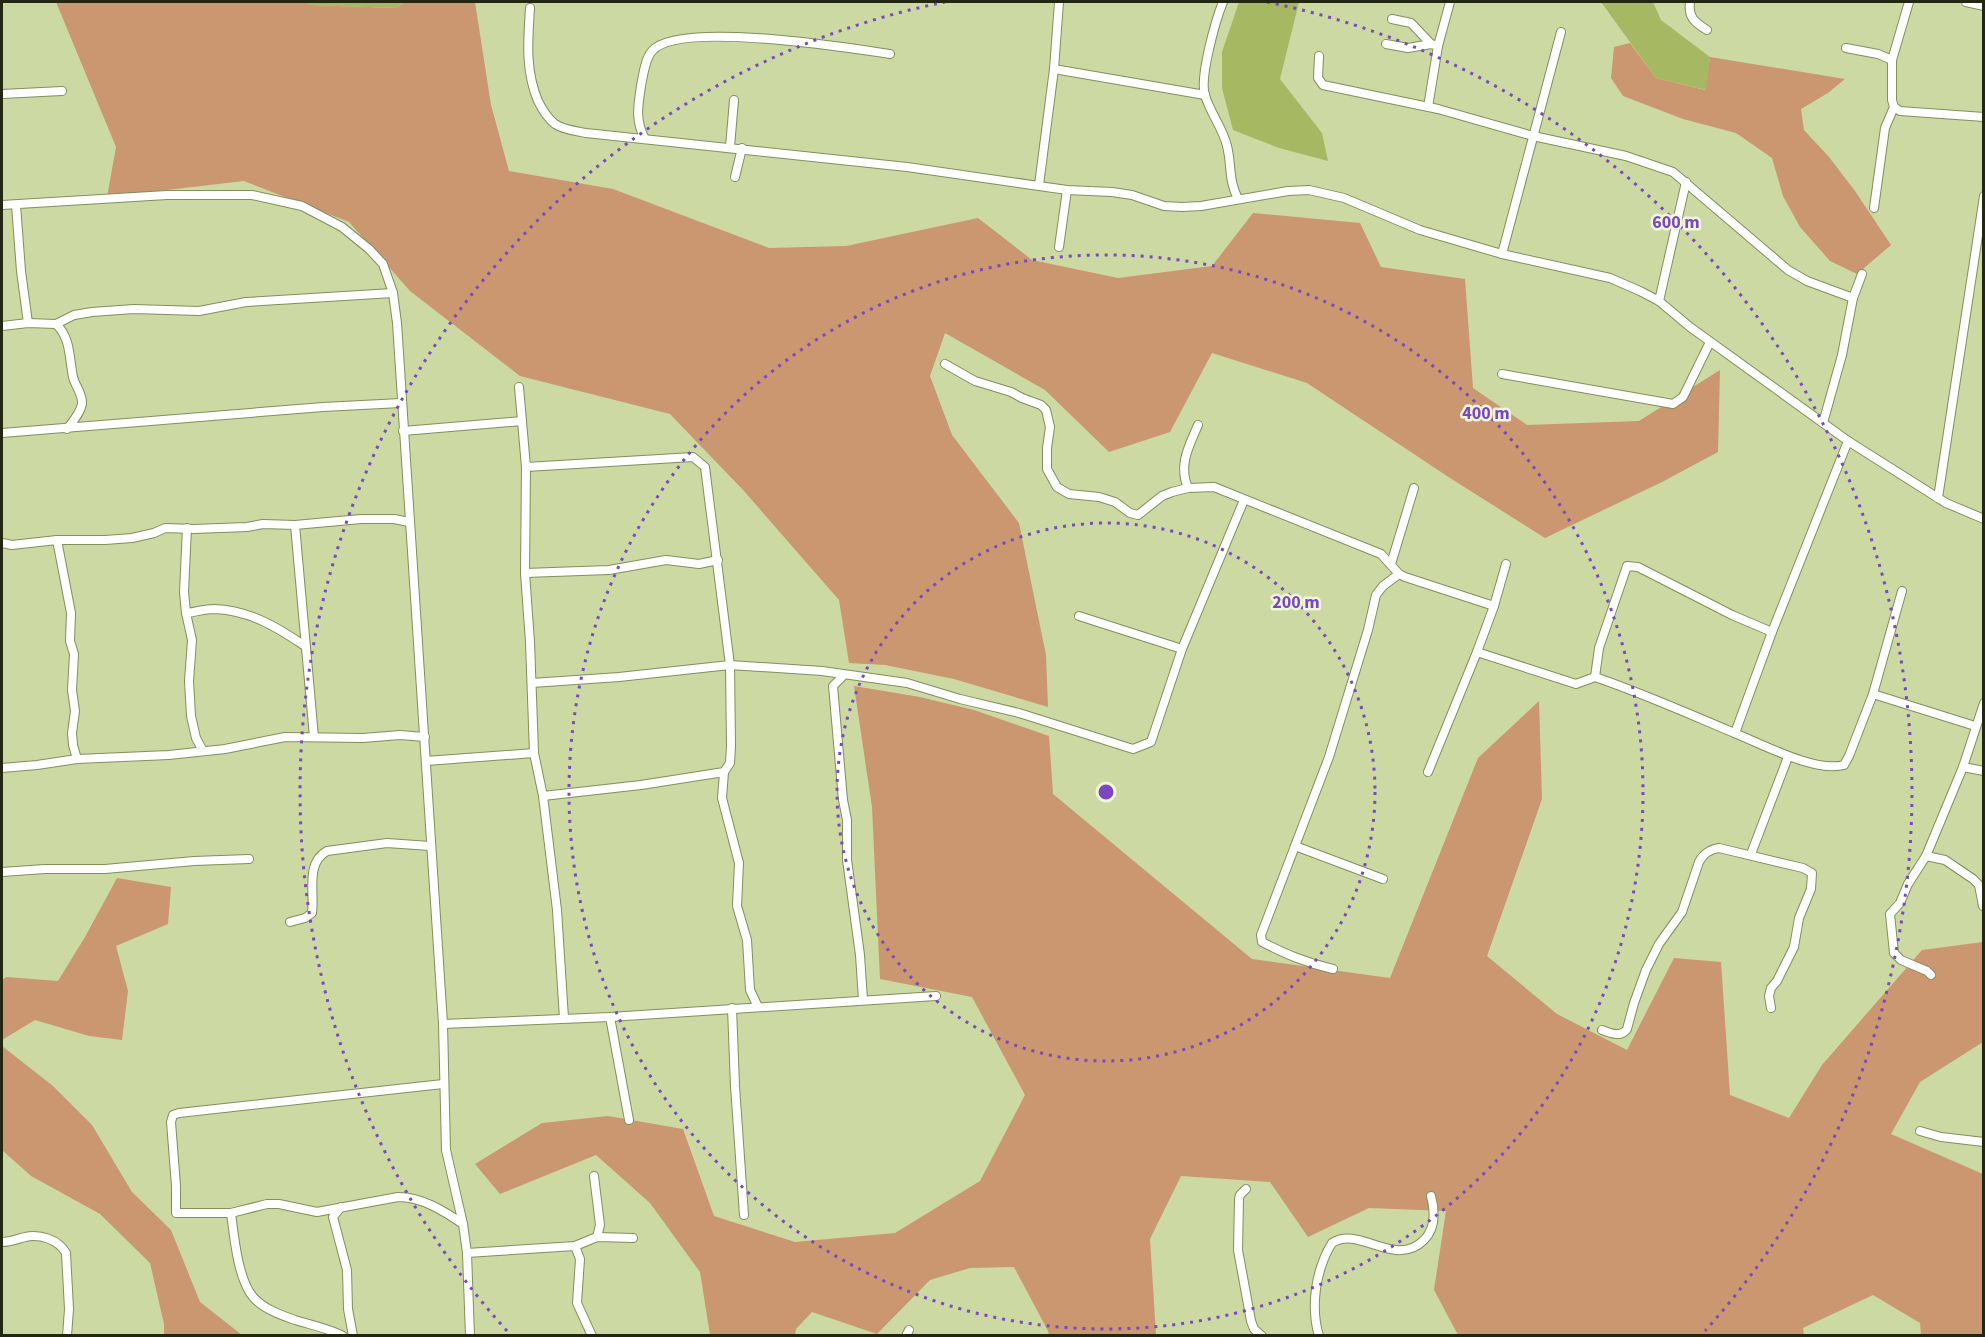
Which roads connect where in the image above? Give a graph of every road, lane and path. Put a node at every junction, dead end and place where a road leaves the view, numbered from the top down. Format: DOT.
graph roads {
  1 [pos="1059,2"];
  2 [pos="1223,2"];
  3 [pos="1450,2"];
  4 [pos="1690,2"];
  5 [pos="1909,2"];
  6 [pos="1966,2"];
  7 [pos="1983,6"];
  8 [pos="530,8"];
  9 [pos="1392,19"];
  10 [pos="1707,30"];
  11 [pos="1562,32"];
  12 [pos="1386,44"];
  13 [pos="1435,45"];
  14 [pos="1846,48"];
  15 [pos="890,54"];
  16 [pos="1319,56"];
  17 [pos="1892,60"];
  18 [pos="1054,69"];
  19 [pos="62,91"];
  20 [pos="2,94"];
  21 [pos="1205,95"];
  22 [pos="734,100"];
  23 [pos="1428,107"];
  24 [pos="1894,107"];
  25 [pos="1983,117"];
  26 [pos="1533,136"];
  27 [pos="645,139"];
  28 [pos="730,147"];
  29 [pos="742,148"];
  30 [pos="735,177"];
  31 [pos="1686,182"];
  32 [pos="1039,185"];
  33 [pos="1067,190"];
  34 [pos="1983,196"];
  35 [pos="1238,199"];
  36 [pos="2,205"];
  37 [pos="16,205"];
  38 [pos="1874,208"];
  39 [pos="1059,247"];
  40 [pos="1502,254"];
  41 [pos="1862,274"];
  42 [pos="393,293"];
  43 [pos="1853,298"];
  44 [pos="1659,301"];
  45 [pos="28,323"];
  46 [pos="56,324"];
  47 [pos="2,326"];
  48 [pos="1710,342"];
  49 [pos="945,364"];
  50 [pos="1502,374"];
  51 [pos="519,387"];
  52 [pos="401,403"];
  53 [pos="522,421"];
  54 [pos="1823,423"];
  55 [pos="1198,425"];
  56 [pos="68,429"];
  57 [pos="403,431"];
  58 [pos="2,433"];
  59 [pos="1848,441"];
  60 [pos="526,467"];
  61 [pos="1188,488"];
  62 [pos="1414,488"];
  63 [pos="1938,498"];
  64 [pos="1244,500"];
  65 [pos="1983,519"];
  66 [pos="409,522"];
  67 [pos="295,525"];
  68 [pos="187,528"];
  69 [pos="57,540"];
  70 [pos="2,543"];
  71 [pos="718,560"];
  72 [pos="1391,564"];
  73 [pos="1506,564"];
  74 [pos="525,573"];
  75 [pos="1399,574"];
  76 [pos="1902,591"];
  77 [pos="1494,606"];
  78 [pos="186,613"];
  79 [pos="1079,616"];
  80 [pos="1772,632"];
  81 [pos="305,646"];
  82 [pos="1182,649"];
  83 [pos="1477,652"];
  84 [pos="730,664"];
  85 [pos="844,675"];
  86 [pos="1595,677"];
  87 [pos="532,683"];
  88 [pos="1873,694"];
  89 [pos="1983,703"];
  90 [pos="1976,726"];
  91 [pos="1735,733"];
  92 [pos="314,737"];
  93 [pos="425,737"];
  94 [pos="203,751"];
  95 [pos="534,753"];
  96 [pos="1788,757"];
  97 [pos="77,759"];
  98 [pos="426,761"];
  99 [pos="1963,766"];
  100 [pos="2,768"];
  101 [pos="1983,771"];
  102 [pos="724,772"];
  103 [pos="1428,772"];
  104 [pos="543,796"];
  105 [pos="430,846"];
  106 [pos="1295,846"];
  107 [pos="1750,854"];
  108 [pos="1926,856"];
  109 [pos="249,859"];
  110 [pos="2,872"];
  111 [pos="1383,879"];
  112 [pos="1983,906"];
  113 [pos="290,922"];
  114 [pos="1333,969"];
  115 [pos="1931,975"];
  116 [pos="936,996"];
  117 [pos="863,1000"];
  118 [pos="758,1007"];
  119 [pos="732,1008"];
  120 [pos="1771,1008"];
  121 [pos="610,1017"];
  122 [pos="564,1018"];
  123 [pos="443,1024"];
  124 [pos="1602,1030"];
  125 [pos="443,1084"];
  126 [pos="629,1120"];
  127 [pos="1920,1131"];
  128 [pos="1983,1142"];
  129 [pos="594,1176"];
  130 [pos="1246,1189"];
  131 [pos="1431,1196"];
  132 [pos="342,1207"];
  133 [pos="231,1213"];
  134 [pos="744,1215"];
  135 [pos="463,1224"];
  136 [pos="597,1237"];
  137 [pos="633,1238"];
  138 [pos="2,1242"];
  139 [pos="575,1246"];
  140 [pos="467,1253"];
  141 [pos="67,1335"];
  142 [pos="343,1335"];
  143 [pos="353,1335"];
  144 [pos="470,1335"];
  145 [pos="592,1335"];
  146 [pos="1262,1335"];
  147 [pos="1319,1335"];
  1 -- 18 [label="street"];
  2 -- 21 [label="street"];
  3 -- 13 [label="street"];
  4 -- 10 [label="street"];
  5 -- 17 [label="street"];
  6 -- 7 [label="street"];
  8 -- 27 [label="street"];
  9 -- 13 [label="street"];
  11 -- 26 [label="street"];
  12 -- 13 [label="street"];
  13 -- 23 [label="street"];
  14 -- 17 [label="street"];
  15 -- 27 [label="street"];
  16 -- 23 [label="street"];
  17 -- 24 [label="street"];
  18 -- 21 [label="street"];
  18 -- 32 [label="street"];
  19 -- 20 [label="street"];
  21 -- 35 [label="street"];
  22 -- 28 [label="street"];
  23 -- 26 [label="street"];
  24 -- 25 [label="street"];
  24 -- 38 [label="street"];
  26 -- 31 [label="street"];
  26 -- 40 [label="street"];
  27 -- 28 [label="street"];
  28 -- 29 [label="street"];
  29 -- 30 [label="street"];
  29 -- 32 [label="street"];
  31 -- 43 [label="street"];
  31 -- 44 [label="street"];
  32 -- 33 [label="street"];
  33 -- 35 [label="street"];
  33 -- 39 [label="street"];
  34 -- 63 [label="street"];
  35 -- 40 [label="street"];
  36 -- 37 [label="street"];
  37 -- 42 [label="street"];
  37 -- 45 [label="street"];
  40 -- 44 [label="street"];
  41 -- 43 [label="street"];
  42 -- 46 [label="street"];
  42 -- 52 [label="street"];
  43 -- 54 [label="street"];
  44 -- 48 [label="street"];
  45 -- 46 [label="street"];
  45 -- 47 [label="street"];
  46 -- 56 [label="street"];
  48 -- 50 [label="street"];
  48 -- 54 [label="street"];
  49 -- 61 [label="street"];
  51 -- 53 [label="street"];
  52 -- 56 [label="street"];
  52 -- 57 [label="street"];
  53 -- 57 [label="street"];
  53 -- 60 [label="street"];
  54 -- 59 [label="street"];
  55 -- 61 [label="street"];
  56 -- 58 [label="street"];
  57 -- 66 [label="street"];
  59 -- 63 [label="street"];
  59 -- 80 [label="street"];
  60 -- 71 [label="street"];
  60 -- 74 [label="street"];
  61 -- 64 [label="street"];
  62 -- 72 [label="street"];
  63 -- 65 [label="street"];
  64 -- 72 [label="street"];
  64 -- 82 [label="street"];
  66 -- 67 [label="street"];
  66 -- 93 [label="street"];
  67 -- 68 [label="street"];
  67 -- 81 [label="street"];
  68 -- 69 [label="street"];
  68 -- 78 [label="street"];
  69 -- 70 [label="street"];
  69 -- 97 [label="street"];
  71 -- 74 [label="street"];
  71 -- 84 [label="street"];
  72 -- 75 [label="street"];
  73 -- 77 [label="street"];
  74 -- 87 [label="street"];
  75 -- 77 [label="street"];
  75 -- 106 [label="street"];
  76 -- 88 [label="street"];
  77 -- 83 [label="street"];
  78 -- 81 [label="street"];
  78 -- 94 [label="street"];
  79 -- 82 [label="street"];
  80 -- 86 [label="street"];
  80 -- 91 [label="street"];
  81 -- 92 [label="street"];
  82 -- 85 [label="street"];
  83 -- 86 [label="street"];
  83 -- 103 [label="street"];
  84 -- 85 [label="street"];
  84 -- 87 [label="street"];
  84 -- 102 [label="street"];
  85 -- 117 [label="street"];
  86 -- 91 [label="street"];
  87 -- 95 [label="street"];
  88 -- 90 [label="street"];
  88 -- 96 [label="street"];
  89 -- 90 [label="street"];
  90 -- 99 [label="street"];
  91 -- 96 [label="street"];
  92 -- 93 [label="street"];
  92 -- 94 [label="street"];
  93 -- 98 [label="street"];
  94 -- 97 [label="street"];
  95 -- 98 [label="street"];
  95 -- 104 [label="street"];
  96 -- 107 [label="street"];
  97 -- 100 [label="street"];
  98 -- 105 [label="street"];
  99 -- 101 [label="street"];
  99 -- 108 [label="street"];
  102 -- 104 [label="street"];
  102 -- 118 [label="street"];
  104 -- 122 [label="street"];
  105 -- 113 [label="street"];
  105 -- 123 [label="street"];
  106 -- 111 [label="street"];
  106 -- 114 [label="street"];
  107 -- 120 [label="street"];
  107 -- 124 [label="street"];
  108 -- 112 [label="street"];
  108 -- 115 [label="street"];
  109 -- 110 [label="street"];
  116 -- 117 [label="street"];
  117 -- 118 [label="street"];
  118 -- 119 [label="street"];
  119 -- 121 [label="street"];
  119 -- 134 [label="street"];
  121 -- 122 [label="street"];
  121 -- 126 [label="street"];
  122 -- 123 [label="street"];
  123 -- 125 [label="street"];
  125 -- 133 [label="street"];
  125 -- 135 [label="street"];
  127 -- 128 [label="street"];
  129 -- 136 [label="street"];
  130 -- 146 [label="street"];
  131 -- 147 [label="street"];
  132 -- 133 [label="street"];
  132 -- 135 [label="street"];
  132 -- 143 [label="street"];
  133 -- 142 [label="street"];
  135 -- 140 [label="street"];
  136 -- 137 [label="street"];
  136 -- 139 [label="street"];
  138 -- 141 [label="street"];
  139 -- 140 [label="street"];
  139 -- 145 [label="street"];
  140 -- 144 [label="street"];
}
